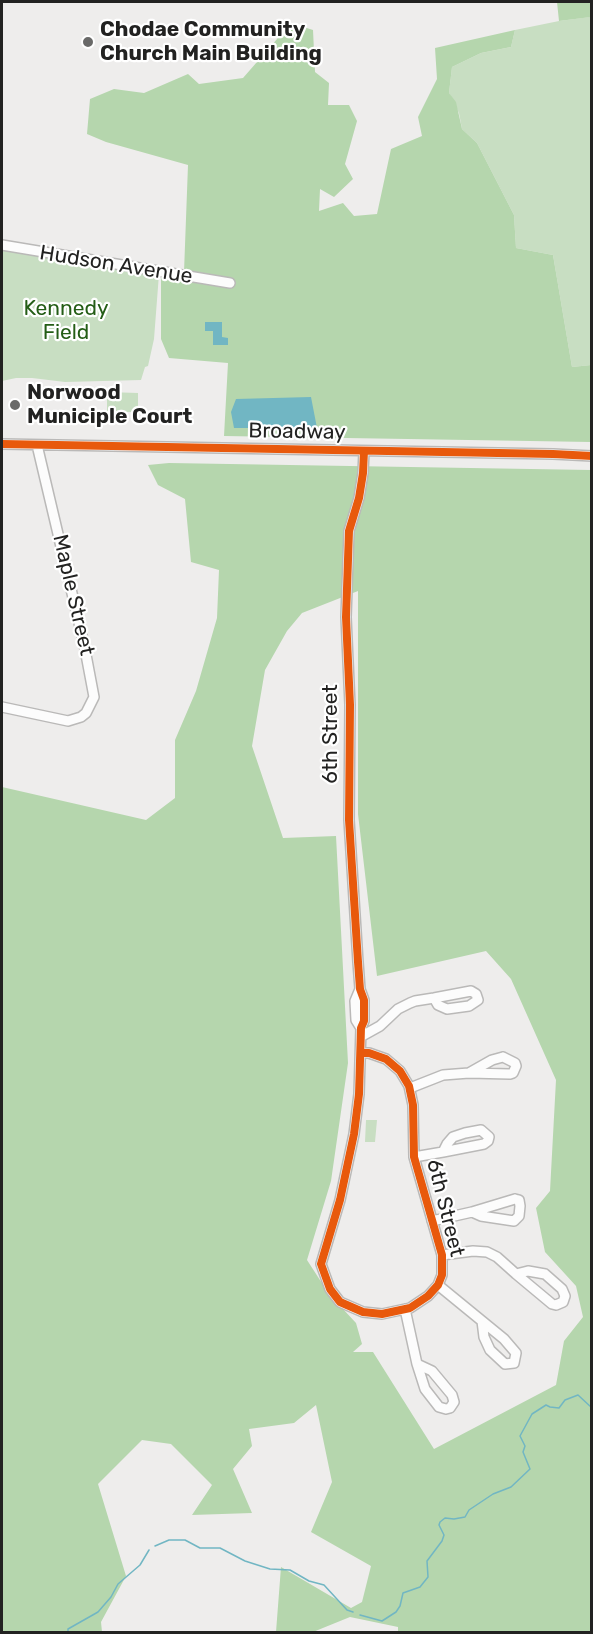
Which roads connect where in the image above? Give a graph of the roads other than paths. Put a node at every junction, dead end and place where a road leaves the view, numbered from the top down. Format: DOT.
graph roads {
  1 [pos="2,246"];
  2 [pos="230,283"];
  3 [pos="2,444"];
  4 [pos="37,445"];
  5 [pos="364,452"];
  6 [pos="591,456"];
  7 [pos="2,707"];
  8 [pos="434,998"];
  9 [pos="361,1032"];
  10 [pos="361,1053"];
  11 [pos="469,1073"];
  12 [pos="410,1088"];
  13 [pos="443,1152"];
  14 [pos="414,1157"];
  15 [pos="472,1212"];
  16 [pos="432,1221"];
  17 [pos="442,1255"];
  18 [pos="516,1274"];
  19 [pos="438,1285"];
  20 [pos="405,1309"];
  21 [pos="482,1321"];
  22 [pos="417,1364"];
  1 -- 2 [label="street, Hudson Avenue"];
  3 -- 4 [label="street, Broadway"];
  4 -- 5 [label="street, Broadway"];
  4 -- 7 [label="street, Maple Street"];
  5 -- 6 [label="street, Broadway"];
  5 -- 9 [label="street, 6th Street"];
  8 -- 9 [label="street"];
  9 -- 10 [label="street, 6th Street"];
  10 -- 12 [label="street"];
  10 -- 20 [label="street, 6th Street"];
  11 -- 12 [label="street"];
  12 -- 14 [label="street, 6th Street"];
  13 -- 14 [label="street"];
  14 -- 16 [label="street, 6th Street"];
  15 -- 15 [label="street"];
  15 -- 16 [label="street"];
  16 -- 17 [label="street, 6th Street"];
  17 -- 18 [label="street"];
  17 -- 19 [label="street, 6th Street"];
  18 -- 18 [label="street"];
  19 -- 20 [label="street, 6th Street"];
  19 -- 21 [label="street"];
  20 -- 22 [label="street"];
  21 -- 21 [label="street"];
  22 -- 22 [label="street"];
}
